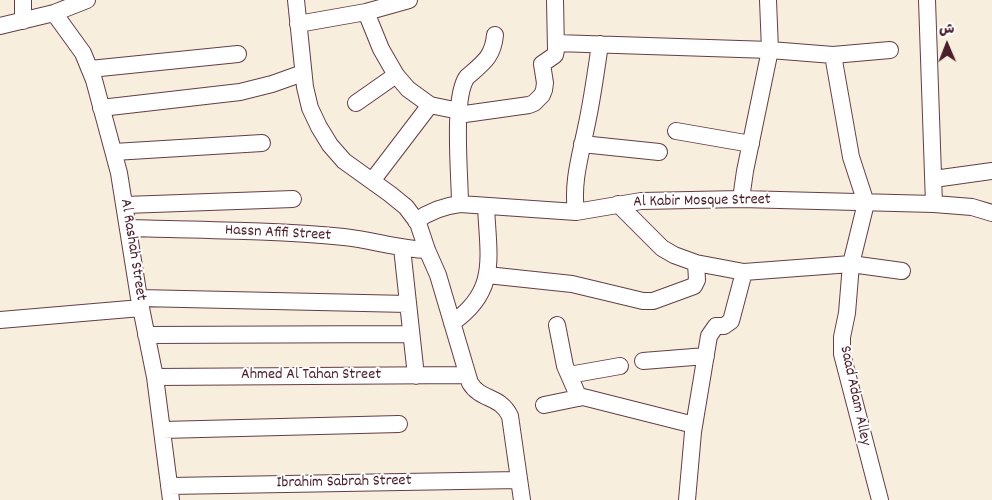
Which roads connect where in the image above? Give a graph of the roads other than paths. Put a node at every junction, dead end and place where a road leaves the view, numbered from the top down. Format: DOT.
graph roads {
  1 [pos="24,0"];
  2 [pos="87,0"];
  3 [pos="296,0"];
  4 [pos="409,0"];
  5 [pos="555,0"];
  6 [pos="768,0"];
  7 [pos="928,0"];
  8 [pos="366,12"];
  9 [pos="54,13"];
  10 [pos="23,21"];
  11 [pos="298,24"];
  12 [pos="0,26"];
  13 [pos="495,35"];
  14 [pos="556,43"];
  15 [pos="600,44"];
  16 [pos="770,50"];
  17 [pos="890,50"];
  18 [pos="238,54"];
  19 [pos="832,55"];
  20 [pos="90,69"];
  21 [pos="303,73"];
  22 [pos="396,75"];
  23 [pos="356,103"];
  24 [pos="430,106"];
  25 [pos="101,108"];
  26 [pos="459,113"];
  27 [pos="676,131"];
  28 [pos="262,143"];
  29 [pos="582,144"];
  30 [pos="751,144"];
  31 [pos="114,152"];
  32 [pos="659,152"];
  33 [pos="992,171"];
  34 [pos="934,178"];
  35 [pos="372,181"];
  36 [pos="293,199"];
  37 [pos="741,199"];
  38 [pos="866,203"];
  39 [pos="460,204"];
  40 [pos="618,204"];
  41 [pos="934,204"];
  42 [pos="125,206"];
  43 [pos="486,206"];
  44 [pos="576,212"];
  45 [pos="992,213"];
  46 [pos="416,221"];
  47 [pos="129,228"];
  48 [pos="402,248"];
  49 [pos="427,250"];
  50 [pos="696,263"];
  51 [pos="851,264"];
  52 [pos="902,271"];
  53 [pos="744,272"];
  54 [pos="487,275"];
  55 [pos="140,303"];
  56 [pos="408,304"];
  57 [pos="0,320"];
  58 [pos="452,323"];
  59 [pos="558,325"];
  60 [pos="411,334"];
  61 [pos="146,335"];
  62 [pos="706,356"];
  63 [pos="643,361"];
  64 [pos="620,366"];
  65 [pos="569,375"];
  66 [pos="416,376"];
  67 [pos="467,376"];
  68 [pos="155,377"];
  69 [pos="578,398"];
  70 [pos="544,405"];
  71 [pos="399,424"];
  72 [pos="694,425"];
  73 [pos="162,430"];
  74 [pos="519,480"];
  75 [pos="170,493"];
  76 [pos="522,500"];
  77 [pos="687,500"];
  78 [pos="880,500"];
  1 -- 10 [label="street"];
  2 -- 9 [label="street"];
  3 -- 11 [label="street"];
  4 -- 8 [label="street"];
  5 -- 14 [label="street"];
  6 -- 16 [label="street"];
  7 -- 34 [label="street"];
  8 -- 11 [label="street"];
  8 -- 22 [label="street"];
  9 -- 10 [label="street"];
  9 -- 20 [label="street, Al Rashah Street"];
  10 -- 12 [label="street"];
  11 -- 21 [label="street"];
  13 -- 26 [label="street"];
  14 -- 15 [label="street"];
  14 -- 26 [label="street"];
  15 -- 16 [label="street"];
  15 -- 29 [label="street"];
  16 -- 19 [label="street"];
  16 -- 30 [label="street"];
  17 -- 19 [label="street"];
  18 -- 20 [label="street"];
  19 -- 38 [label="street"];
  20 -- 25 [label="street, Al Rashah Street"];
  21 -- 25 [label="street"];
  21 -- 35 [label="street"];
  22 -- 23 [label="street"];
  22 -- 24 [label="street"];
  24 -- 26 [label="street"];
  24 -- 35 [label="street"];
  25 -- 31 [label="street, Al Rashah Street"];
  26 -- 39 [label="street"];
  27 -- 30 [label="street"];
  28 -- 31 [label="street"];
  29 -- 32 [label="street"];
  29 -- 44 [label="street"];
  30 -- 37 [label="street"];
  31 -- 42 [label="street, Al Rashah Street"];
  33 -- 34 [label="street"];
  34 -- 41 [label="street"];
  35 -- 46 [label="street"];
  36 -- 42 [label="street"];
  37 -- 38 [label="street, Al Kabir Mosque Street"];
  37 -- 40 [label="street, Al Kabir Mosque Street"];
  38 -- 41 [label="street, Al Kabir Mosque Street"];
  38 -- 51 [label="street, Saad Adam Alley"];
  39 -- 43 [label="street, Al Kabir Mosque Street"];
  39 -- 46 [label="street, Al Kabir Mosque Street"];
  40 -- 44 [label="street, Al Kabir Mosque Street"];
  40 -- 50 [label="street"];
  41 -- 45 [label="street, Al Kabir Mosque Street"];
  42 -- 47 [label="street, Al Rashah Street"];
  43 -- 44 [label="street, Al Kabir Mosque Street"];
  43 -- 54 [label="street"];
  46 -- 49 [label="street"];
  47 -- 48 [label="street, Hassn Afifi Street"];
  47 -- 55 [label="street, Al Rashah Street"];
  48 -- 49 [label="street, Hassn Afifi Street"];
  48 -- 56 [label="street"];
  49 -- 58 [label="street"];
  50 -- 53 [label="street"];
  50 -- 54 [label="street"];
  51 -- 52 [label="street"];
  51 -- 53 [label="street"];
  51 -- 78 [label="street, Saad Adam Alley"];
  53 -- 62 [label="street"];
  54 -- 58 [label="street"];
  55 -- 56 [label="street"];
  55 -- 57 [label="street"];
  55 -- 61 [label="street, Al Rashah Street"];
  56 -- 60 [label="street"];
  58 -- 67 [label="street"];
  59 -- 65 [label="street"];
  60 -- 61 [label="street"];
  60 -- 66 [label="street"];
  61 -- 68 [label="street, Al Rashah Street"];
  62 -- 63 [label="street"];
  62 -- 72 [label="street"];
  64 -- 65 [label="street"];
  65 -- 69 [label="street"];
  66 -- 67 [label="street, Ahmed Al Tahan Street"];
  66 -- 68 [label="street, Ahmed Al Tahan Street"];
  67 -- 74 [label="street"];
  68 -- 73 [label="street, Al Rashah Street"];
  69 -- 70 [label="street"];
  69 -- 72 [label="street"];
  71 -- 73 [label="street"];
  72 -- 77 [label="street"];
  73 -- 75 [label="street, Al Rashah Street"];
  74 -- 75 [label="street, Ibrahim Sabrah Street"];
  74 -- 76 [label="street"];
}
